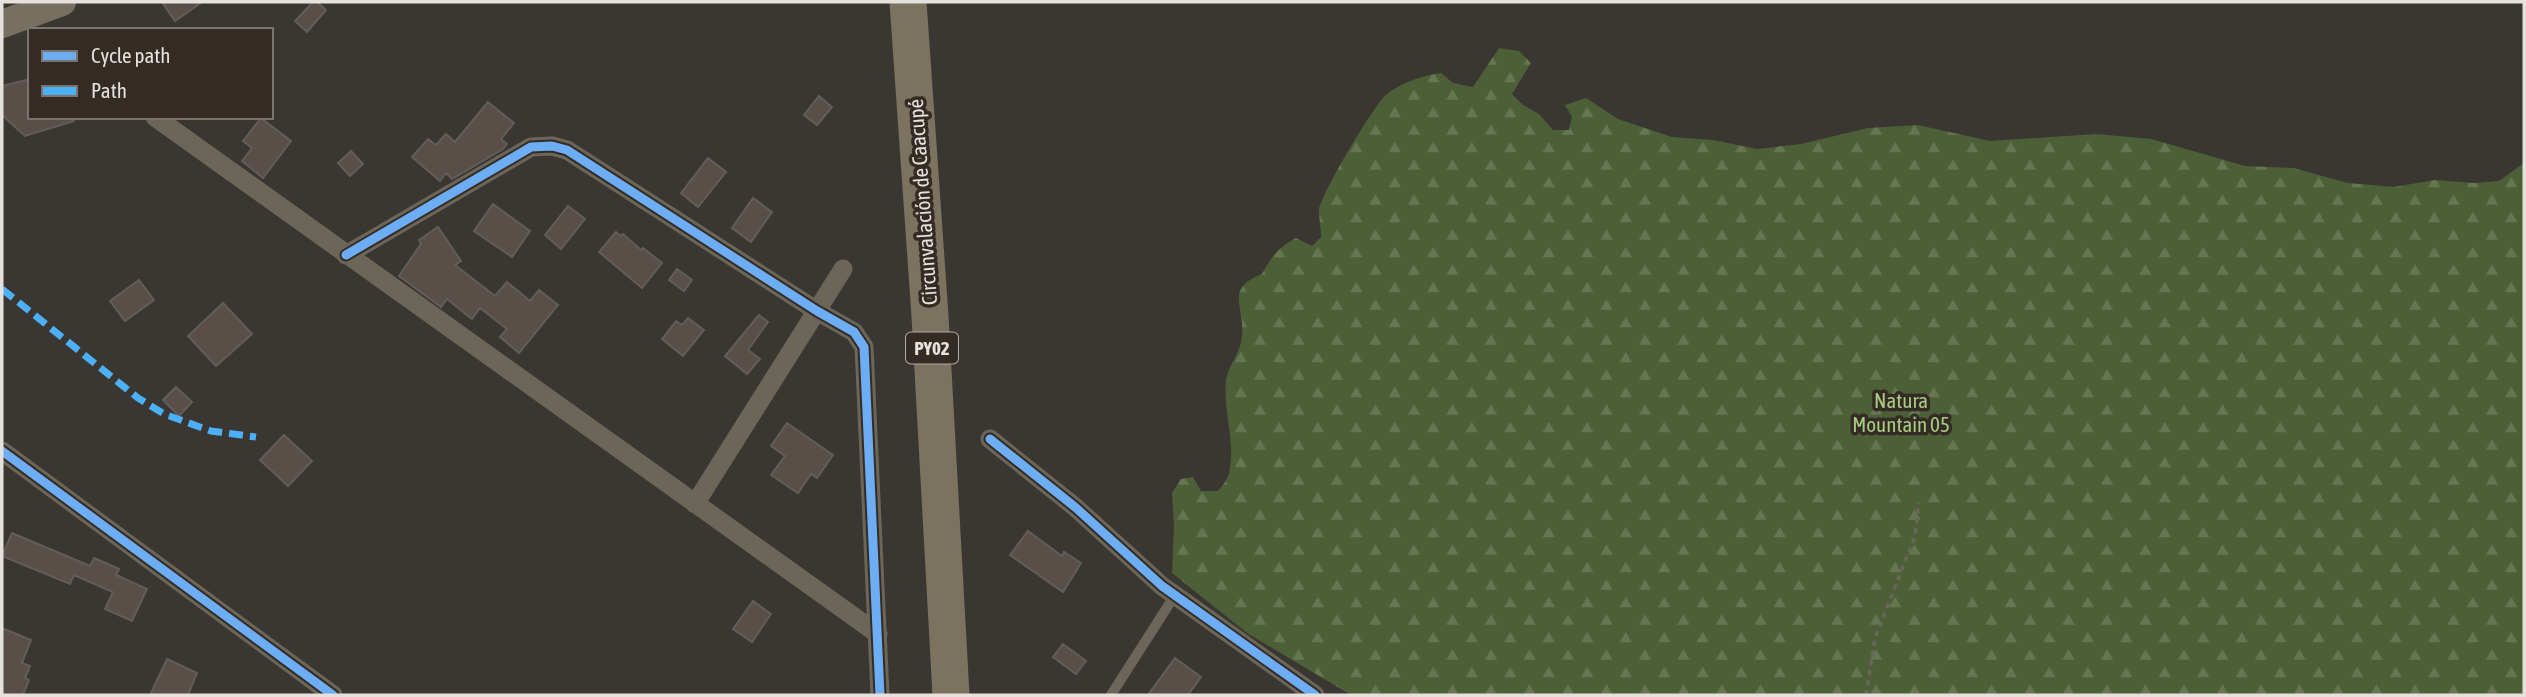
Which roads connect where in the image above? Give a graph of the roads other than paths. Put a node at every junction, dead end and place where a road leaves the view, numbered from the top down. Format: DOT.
graph roads {
  1 [pos="62,2"];
  2 [pos="886,2"];
  3 [pos="908,2"];
  4 [pos="18,24"];
  5 [pos="158,119"];
  6 [pos="346,255"];
  7 [pos="842,269"];
  8 [pos="817,311"];
  9 [pos="990,439"];
  10 [pos="2,451"];
  11 [pos="695,504"];
  12 [pos="1175,595"];
  13 [pos="878,634"];
  14 [pos="333,695"];
  15 [pos="880,695"];
  16 [pos="928,695"];
  17 [pos="951,695"];
  18 [pos="1111,695"];
  19 [pos="1315,695"];
  1 -- 4 [label="street"];
  2 -- 16 [label="highway, Circunvalación de Caacupé / PY02"];
  3 -- 17 [label="highway, Circunvalación de Caacupé / PY02"];
  5 -- 6 [label="street"];
  6 -- 8 [label="street"];
  6 -- 11 [label="street"];
  7 -- 8 [label="street"];
  8 -- 11 [label="street"];
  8 -- 13 [label="street"];
  9 -- 12 [label="street"];
  10 -- 14 [label="street"];
  11 -- 13 [label="street"];
  12 -- 18 [label="lane"];
  12 -- 19 [label="street"];
  13 -- 15 [label="street"];
}
